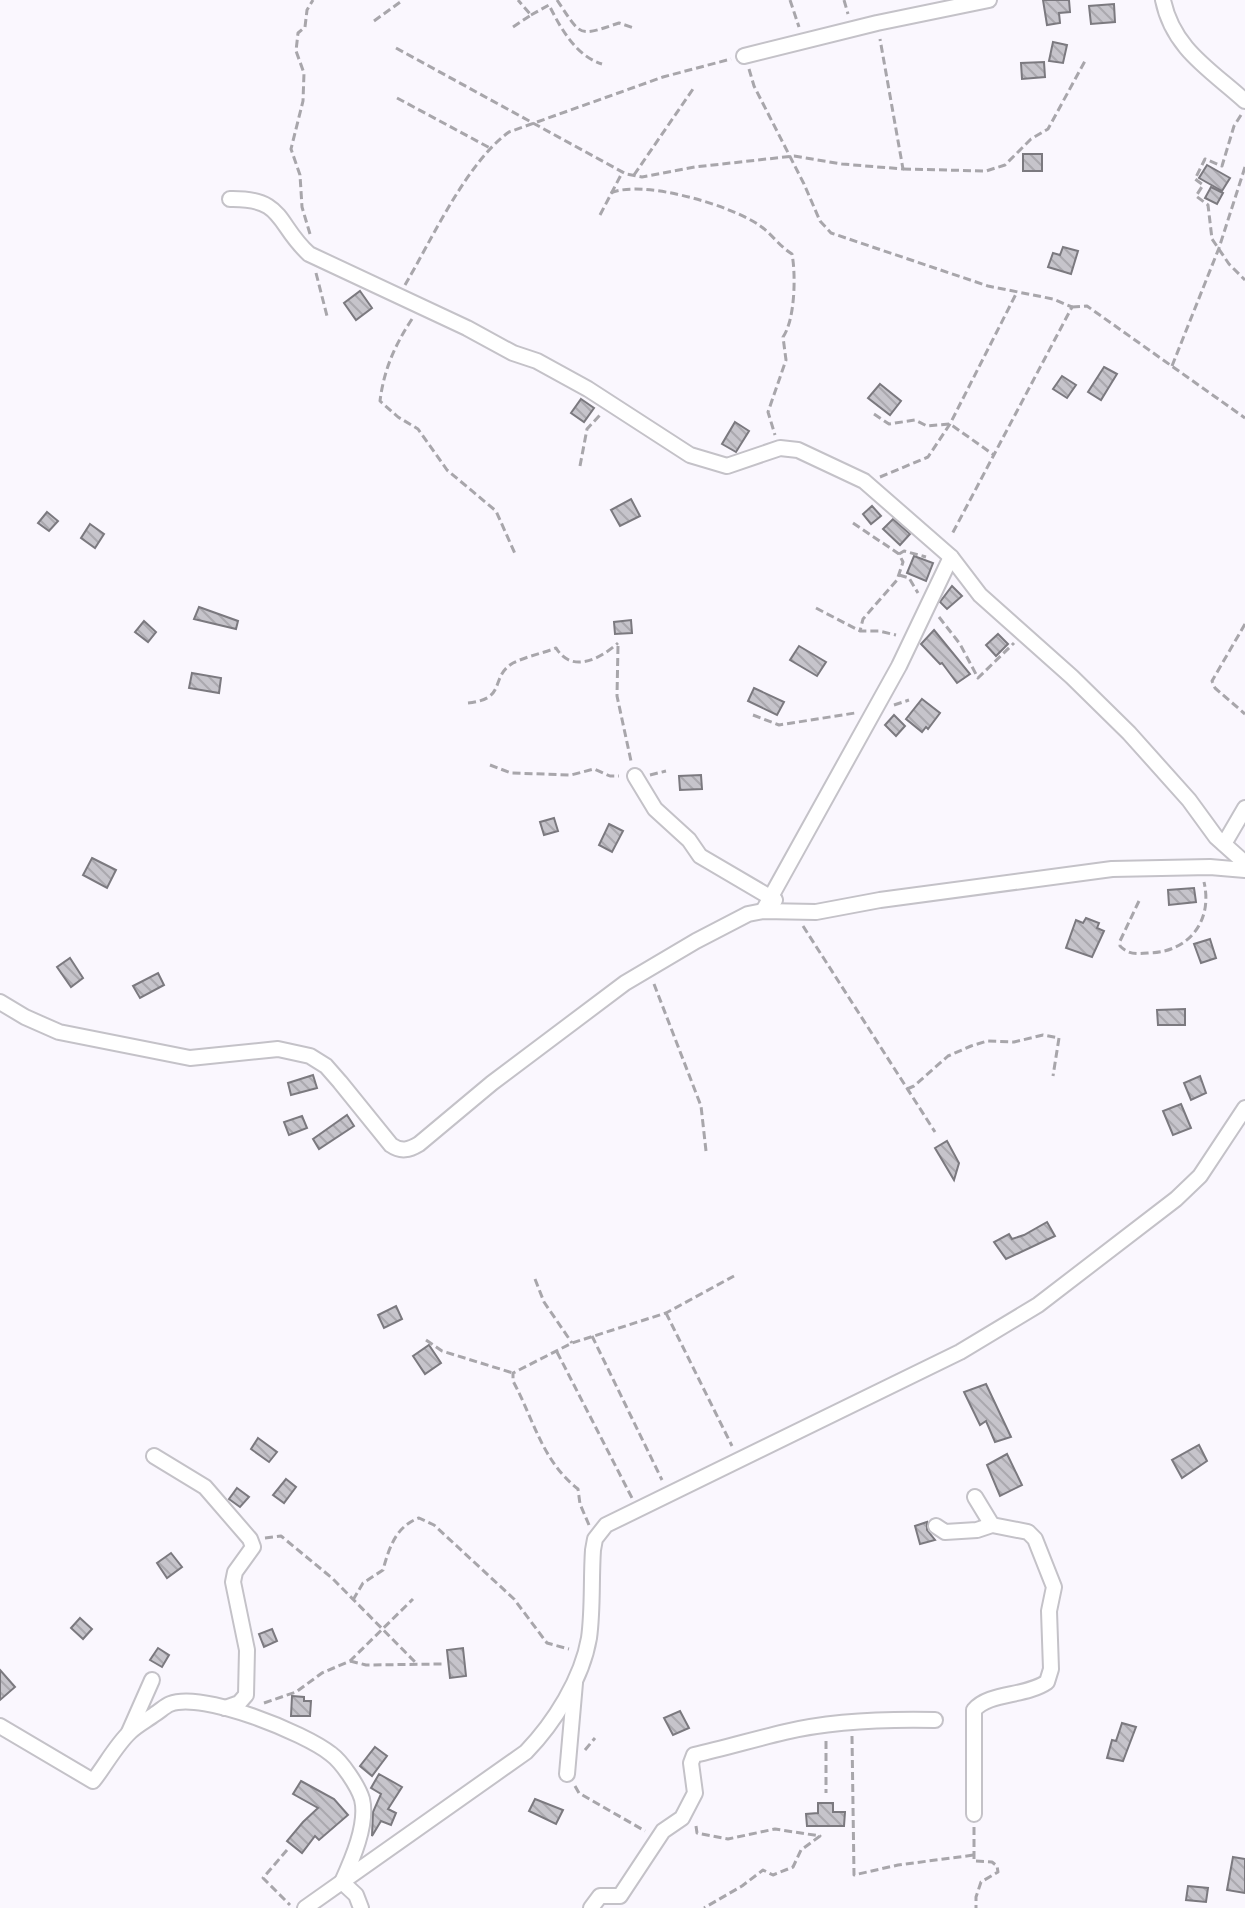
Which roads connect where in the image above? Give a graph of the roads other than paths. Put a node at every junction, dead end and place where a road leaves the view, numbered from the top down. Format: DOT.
graph roads {
  1 [pos="989,0"];
  2 [pos="1163,0"];
  3 [pos="744,56"];
  4 [pos="1245,101"];
  5 [pos="230,199"];
  6 [pos="947,554"];
  7 [pos="635,776"];
  8 [pos="1245,808"];
  9 [pos="1224,844"];
  10 [pos="1245,863"];
  11 [pos="1245,870"];
  12 [pos="770,896"];
  13 [pos="763,911"];
  14 [pos="793,911"];
  15 [pos="0,1002"];
  16 [pos="1245,1108"];
  17 [pos="154,1456"];
  18 [pos="975,1497"];
  19 [pos="992,1525"];
  20 [pos="936,1526"];
  21 [pos="576,1676"];
  22 [pos="152,1680"];
  23 [pos="224,1709"];
  24 [pos="935,1720"];
  25 [pos="0,1726"];
  26 [pos="129,1733"];
  27 [pos="567,1774"];
  28 [pos="974,1814"];
  29 [pos="342,1882"];
  30 [pos="305,1908"];
  31 [pos="361,1908"];
  32 [pos="591,1908"];
  1 -- 3 [label="street"];
  2 -- 4 [label="street"];
  5 -- 6 [label="street"];
  6 -- 9 [label="street"];
  6 -- 12 [label="street"];
  7 -- 12 [label="street"];
  8 -- 9 [label="street"];
  9 -- 10 [label="street"];
  11 -- 14 [label="street"];
  12 -- 13 [label="street"];
  12 -- 14 [label="street"];
  13 -- 14 [label="street"];
  13 -- 15 [label="street"];
  16 -- 21 [label="street"];
  17 -- 23 [label="street"];
  18 -- 19 [label="street"];
  19 -- 20 [label="street"];
  19 -- 28 [label="street"];
  21 -- 27 [label="street"];
  21 -- 29 [label="street"];
  22 -- 26 [label="street"];
  23 -- 26 [label="street"];
  23 -- 29 [label="street"];
  24 -- 32 [label="street"];
  25 -- 26 [label="street"];
  29 -- 30 [label="street"];
  29 -- 31 [label="street"];
}
